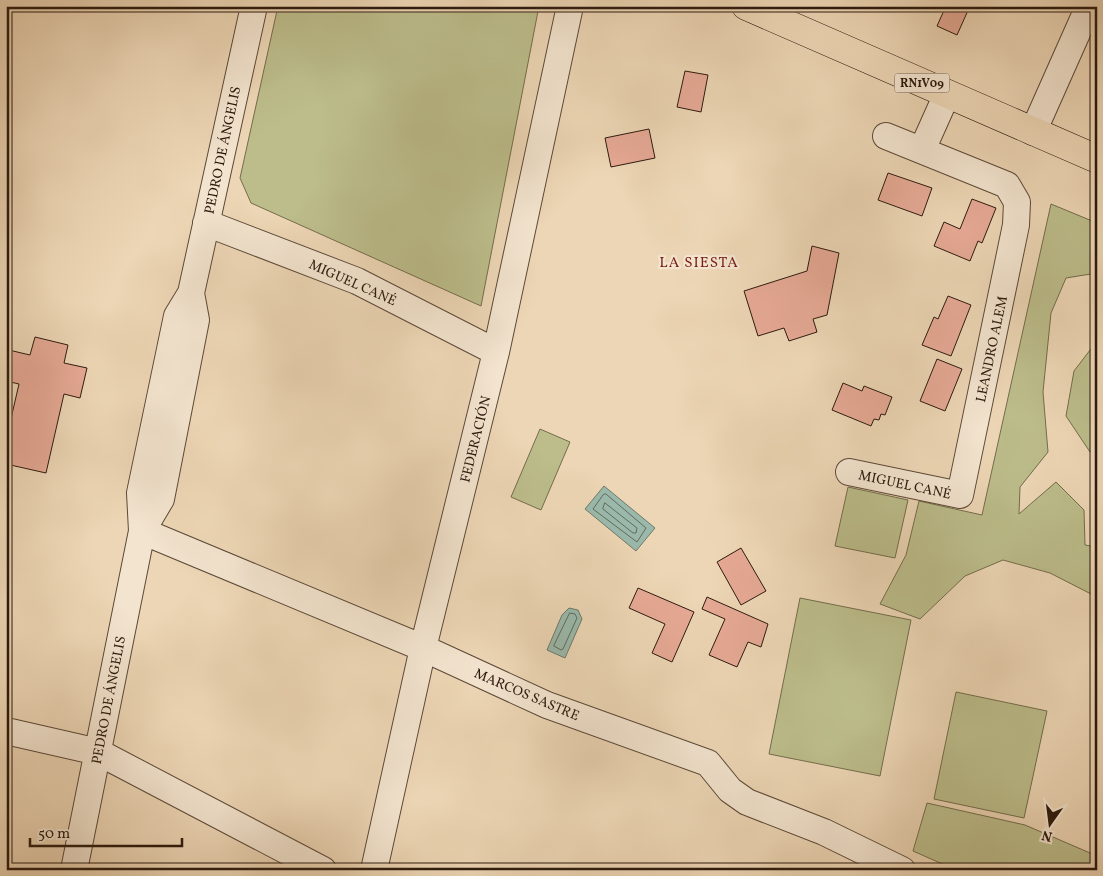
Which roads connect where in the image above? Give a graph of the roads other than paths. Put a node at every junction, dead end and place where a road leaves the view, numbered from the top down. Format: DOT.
graph roads {
  1 [pos="254,6"];
  2 [pos="570,6"];
  3 [pos="1089,6"];
  4 [pos="753,8"];
  5 [pos="947,94"];
  6 [pos="1033,132"];
  7 [pos="886,136"];
  8 [pos="922,150"];
  9 [pos="1097,159"];
  10 [pos="206,223"];
  11 [pos="496,352"];
  12 [pos="849,472"];
  13 [pos="960,495"];
  14 [pos="142,531"];
  15 [pos="423,648"];
  16 [pos="6,731"];
  17 [pos="98,752"];
  18 [pos="74,870"];
  19 [pos="323,870"];
  20 [pos="374,870"];
  21 [pos="902,870"];
  1 -- 10 [label="street, PEDRO DE ÁNGELIS"];
  2 -- 11 [label="street, FEDERACIÓN"];
  3 -- 6 [label="street"];
  4 -- 5 [label="main road, RN1V09"];
  5 -- 6 [label="main road, RN1V09"];
  5 -- 8 [label="street"];
  6 -- 9 [label="main road, RN1V09"];
  7 -- 8 [label="street"];
  8 -- 13 [label="street, LEANDRO ALEM"];
  10 -- 11 [label="street, MIGUEL CANÉ"];
  10 -- 14 [label="street, PEDRO DE ÁNGELIS"];
  11 -- 15 [label="street, FEDERACIÓN"];
  12 -- 13 [label="street, MIGUEL CANÉ"];
  14 -- 15 [label="street, MARCOS SASTRE"];
  14 -- 17 [label="street, PEDRO DE ÁNGELIS"];
  15 -- 20 [label="street, FEDERACIÓN"];
  15 -- 21 [label="street, MARCOS SASTRE"];
  16 -- 17 [label="street"];
  17 -- 18 [label="street, PEDRO DE ÁNGELIS"];
  17 -- 19 [label="street"];
}
